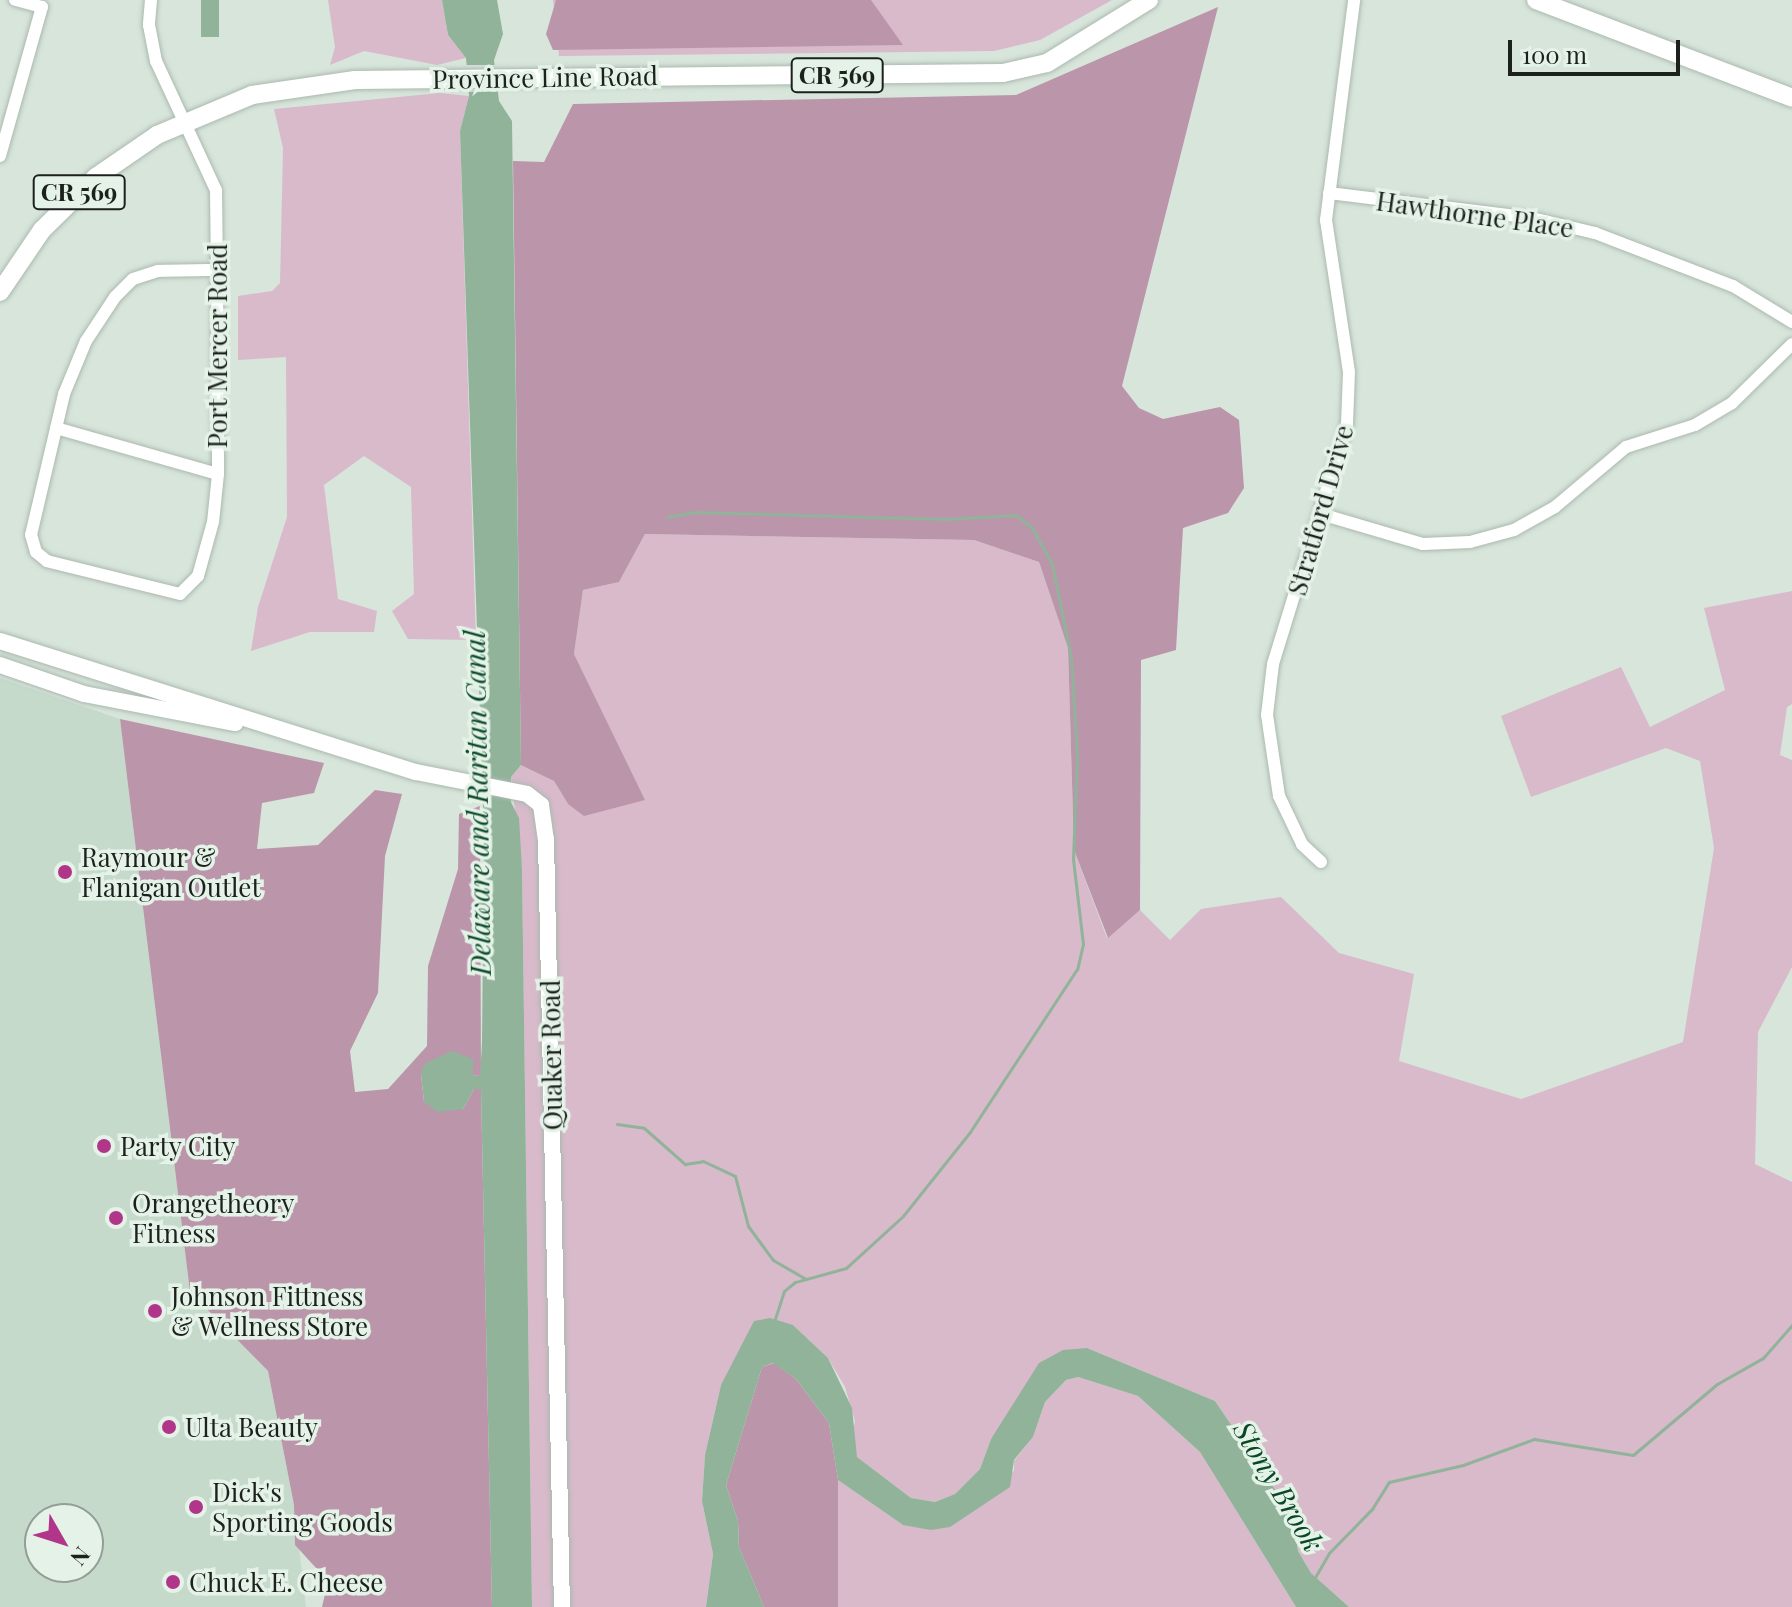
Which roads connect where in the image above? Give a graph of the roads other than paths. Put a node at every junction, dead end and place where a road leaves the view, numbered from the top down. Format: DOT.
graph roads {
  1 [pos="15,0"];
  2 [pos="151,0"];
  3 [pos="1149,0"];
  4 [pos="1354,0"];
  5 [pos="1536,0"];
  6 [pos="1792,98"];
  7 [pos="184,121"];
  8 [pos="0,156"];
  9 [pos="1329,193"];
  10 [pos="217,270"];
  11 [pos="0,292"];
  12 [pos="1792,322"];
  13 [pos="1792,344"];
  14 [pos="56,428"];
  15 [pos="218,474"];
  16 [pos="1321,514"];
  17 [pos="188,590"];
  18 [pos="195,603"];
  19 [pos="0,641"];
  20 [pos="0,665"];
  21 [pos="253,723"];
  22 [pos="1321,862"];
  23 [pos="562,1607"];
  1 -- 8 [label="street"];
  2 -- 7 [label="street, Port Mercer Road"];
  3 -- 7 [label="main road, Province Line Road / CR 569"];
  4 -- 9 [label="street, Stratford Drive"];
  5 -- 6 [label="main road"];
  7 -- 10 [label="street, Port Mercer Road"];
  7 -- 11 [label="main road, Province Line Road / CR 569"];
  9 -- 12 [label="street, Hawthorne Place"];
  9 -- 16 [label="street, Stratford Drive"];
  10 -- 14 [label="street"];
  10 -- 15 [label="street, Port Mercer Road"];
  13 -- 16 [label="street"];
  14 -- 15 [label="street"];
  14 -- 17 [label="street"];
  15 -- 17 [label="street, Port Mercer Road"];
  16 -- 22 [label="street, Stratford Drive"];
  17 -- 18 [label="street"];
  19 -- 21 [label="street, Quaker Road"];
  20 -- 21 [label="street, Quaker Road"];
  21 -- 23 [label="street, Quaker Road"];
}
